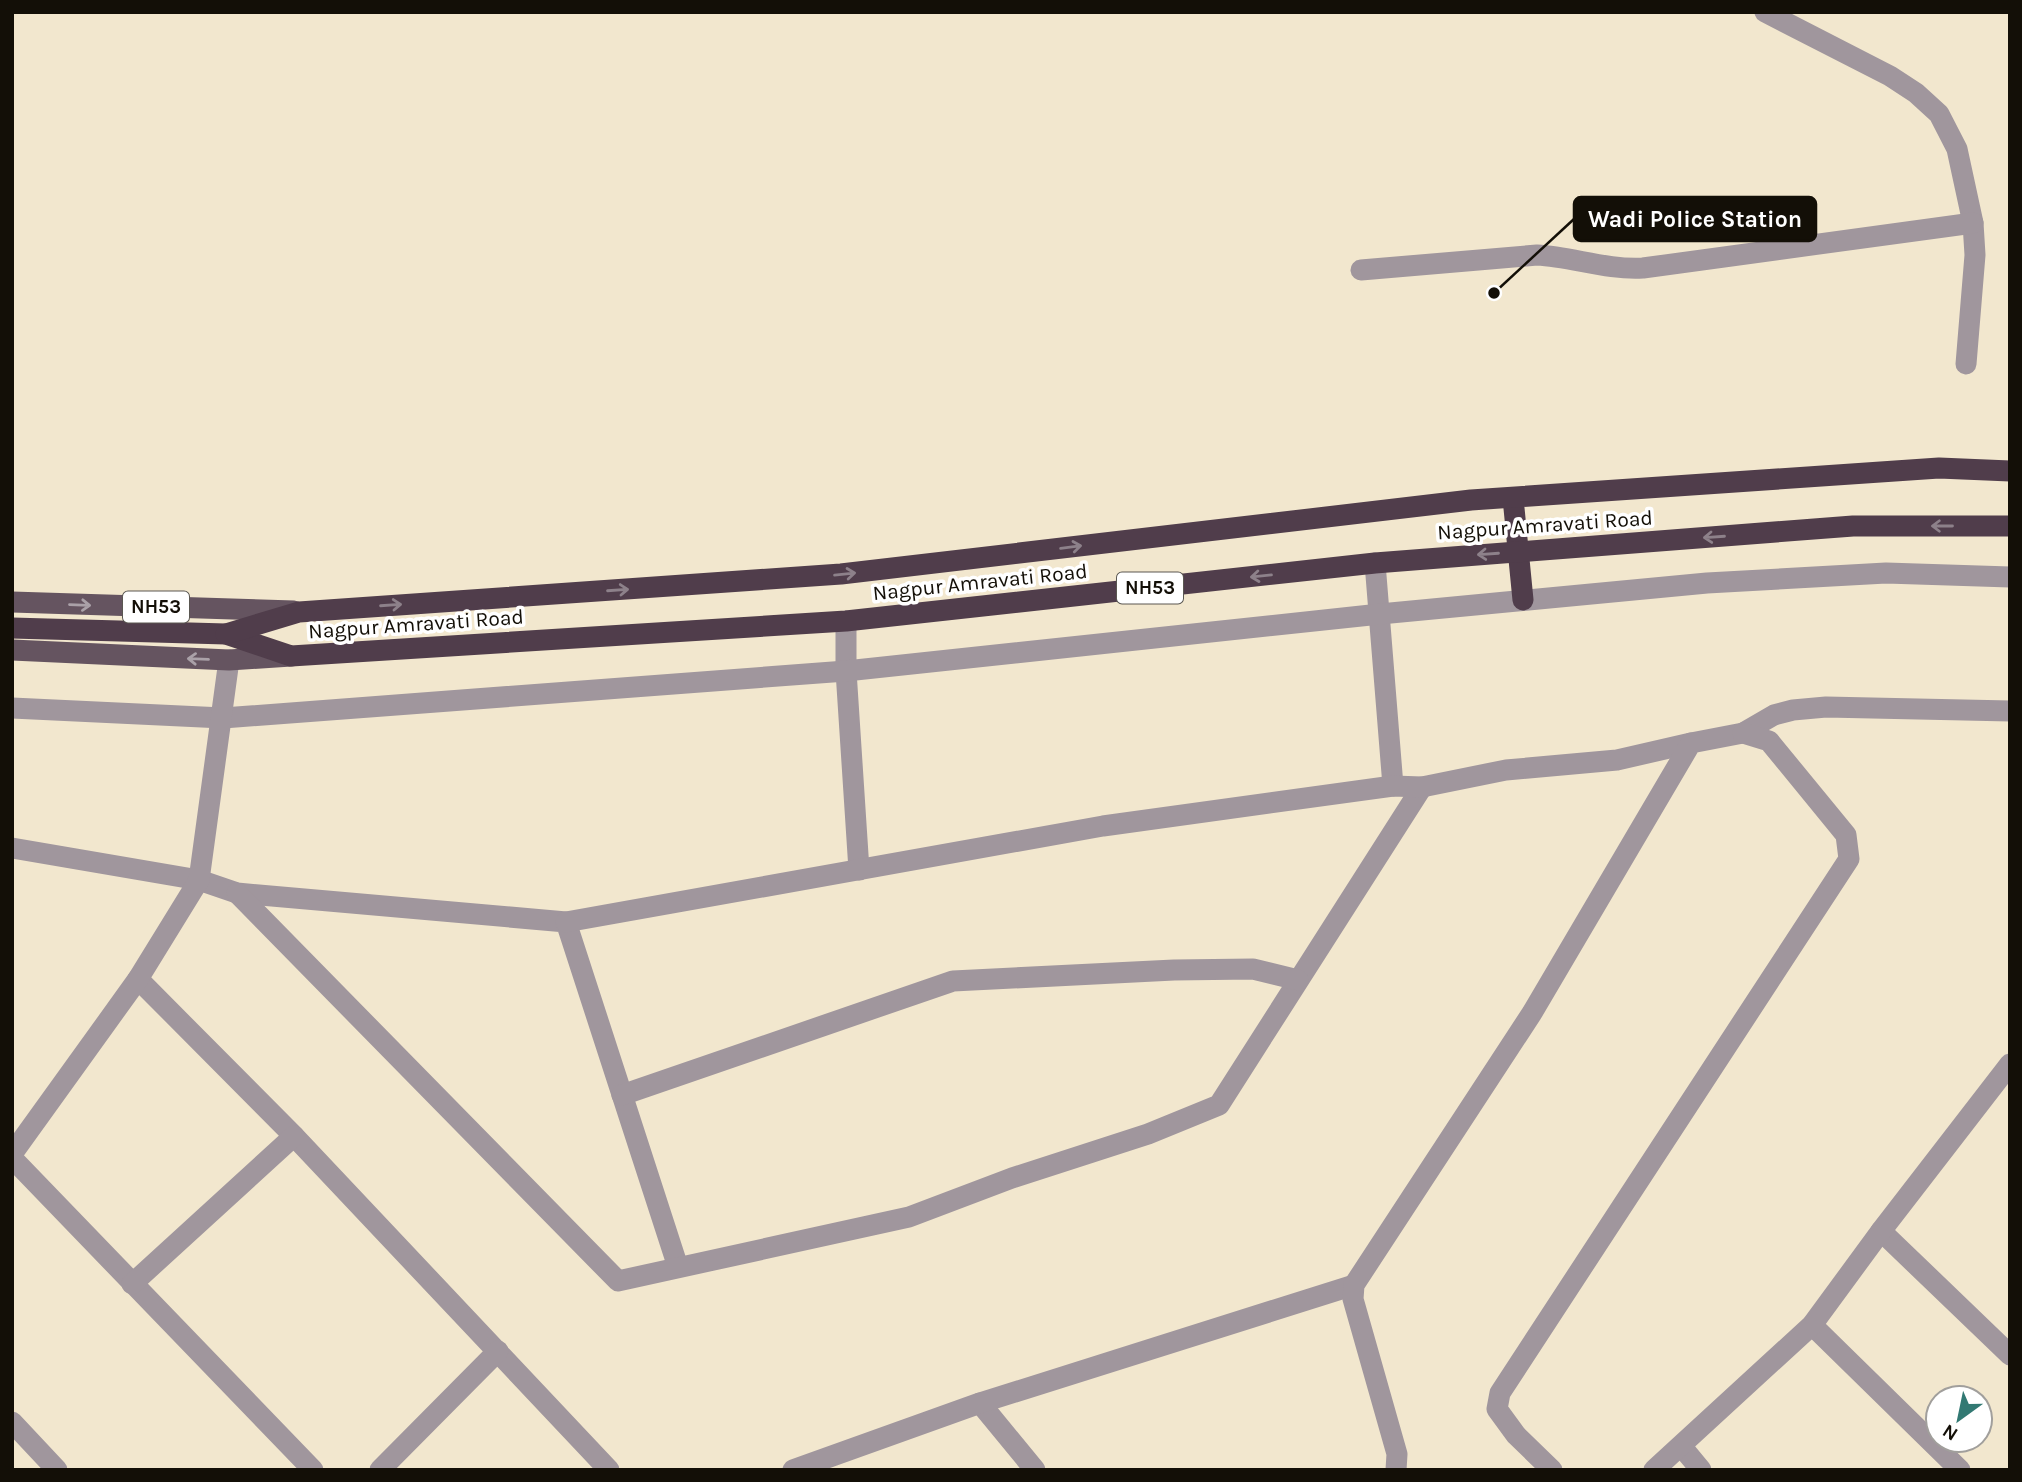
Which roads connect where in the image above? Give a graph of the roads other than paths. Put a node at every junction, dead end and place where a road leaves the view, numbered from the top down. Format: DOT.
graph roads {
  1 [pos="1765,12"];
  2 [pos="1973,223"];
  3 [pos="1361,270"];
  4 [pos="1966,364"];
  5 [pos="2010,471"];
  6 [pos="1513,498"];
  7 [pos="2010,526"];
  8 [pos="1518,552"];
  9 [pos="1375,563"];
  10 [pos="2010,577"];
  11 [pos="1523,600"];
  12 [pos="12,603"];
  13 [pos="299,612"];
  14 [pos="1380,614"];
  15 [pos="846,621"];
  16 [pos="12,628"];
  17 [pos="226,634"];
  18 [pos="12,650"];
  19 [pos="291,656"];
  20 [pos="229,660"];
  21 [pos="846,671"];
  22 [pos="12,708"];
  23 [pos="2010,712"];
  24 [pos="223,718"];
  25 [pos="1743,733"];
  26 [pos="1692,743"];
  27 [pos="1393,786"];
  28 [pos="1422,787"];
  29 [pos="12,848"];
  30 [pos="859,870"];
  31 [pos="199,880"];
  32 [pos="237,894"];
  33 [pos="566,922"];
  34 [pos="138,979"];
  35 [pos="1298,980"];
  36 [pos="2010,1064"];
  37 [pos="622,1095"];
  38 [pos="294,1136"];
  39 [pos="12,1156"];
  40 [pos="1881,1231"];
  41 [pos="678,1267"];
  42 [pos="132,1284"];
  43 [pos="1354,1285"];
  44 [pos="1812,1325"];
  45 [pos="498,1351"];
  46 [pos="2010,1355"];
  47 [pos="980,1403"];
  48 [pos="12,1422"];
  49 [pos="1682,1447"];
  50 [pos="57,1470"];
  51 [pos="313,1470"];
  52 [pos="380,1470"];
  53 [pos="609,1470"];
  54 [pos="793,1470"];
  55 [pos="1035,1470"];
  56 [pos="1396,1470"];
  57 [pos="1552,1470"];
  58 [pos="1654,1470"];
  59 [pos="1701,1470"];
  60 [pos="1960,1470"];
  1 -- 2 [label="street"];
  2 -- 3 [label="street"];
  2 -- 4 [label="street"];
  5 -- 6 [label="highway, Nagpur Amravati Road / NH53"];
  6 -- 8 [label="highway"];
  13 -- 6 [label="highway, Nagpur Amravati Road / NH53, one-way"];
  7 -- 8 [label="highway, Nagpur Amravati Road / NH53, one-way"];
  8 -- 9 [label="highway, Nagpur Amravati Road / NH53, one-way"];
  8 -- 11 [label="highway"];
  9 -- 14 [label="street"];
  9 -- 15 [label="highway, Nagpur Amravati Road / NH53, one-way"];
  10 -- 11 [label="street"];
  11 -- 14 [label="street"];
  12 -- 13 [label="main road, Nagpur Amravati Road / NH53, one-way"];
  13 -- 17 [label="highway, Nagpur Amravati Road"];
  14 -- 21 [label="street"];
  14 -- 27 [label="street"];
  15 -- 19 [label="highway, Nagpur Amravati Road / NH53"];
  15 -- 21 [label="street"];
  16 -- 17 [label="highway"];
  17 -- 19 [label="highway, Nagpur Amravati Road"];
  20 -- 18 [label="main road, Nagpur Amravati Road / NH53, one-way"];
  19 -- 20 [label="main road, Nagpur Amravati Road / NH53"];
  20 -- 24 [label="street"];
  21 -- 24 [label="street"];
  21 -- 30 [label="street"];
  22 -- 24 [label="street"];
  23 -- 25 [label="street"];
  24 -- 31 [label="street"];
  25 -- 26 [label="street"];
  25 -- 57 [label="street"];
  26 -- 28 [label="street"];
  26 -- 43 [label="street"];
  27 -- 28 [label="street"];
  27 -- 30 [label="street"];
  28 -- 35 [label="street"];
  29 -- 31 [label="street"];
  30 -- 33 [label="street"];
  31 -- 32 [label="street"];
  31 -- 34 [label="street"];
  32 -- 33 [label="street"];
  32 -- 41 [label="street"];
  33 -- 37 [label="street"];
  34 -- 38 [label="street"];
  34 -- 39 [label="street"];
  35 -- 37 [label="street"];
  35 -- 41 [label="street"];
  36 -- 40 [label="street"];
  37 -- 41 [label="street"];
  38 -- 42 [label="street"];
  38 -- 45 [label="street"];
  39 -- 42 [label="street"];
  40 -- 44 [label="street"];
  40 -- 46 [label="street"];
  42 -- 51 [label="street"];
  43 -- 47 [label="street"];
  43 -- 56 [label="street"];
  44 -- 49 [label="street"];
  44 -- 60 [label="street"];
  45 -- 52 [label="street"];
  45 -- 53 [label="street"];
  47 -- 54 [label="street"];
  47 -- 55 [label="street"];
  48 -- 50 [label="street"];
  49 -- 58 [label="street"];
  49 -- 59 [label="street"];
}
